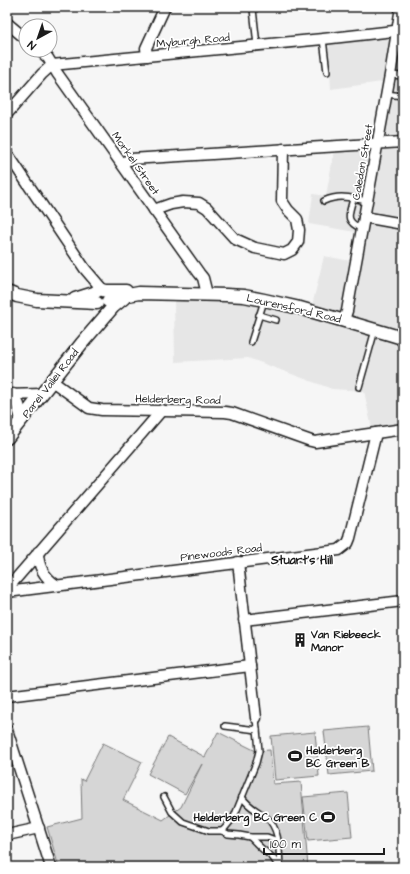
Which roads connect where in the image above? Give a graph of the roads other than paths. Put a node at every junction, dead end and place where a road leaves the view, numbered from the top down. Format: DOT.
graph roads {
  1 [pos="165,7"];
  2 [pos="252,7"];
  3 [pos="398,8"];
  4 [pos="7,23"];
  5 [pos="400,30"];
  6 [pos="18,32"];
  7 [pos="323,39"];
  8 [pos="257,46"];
  9 [pos="147,56"];
  10 [pos="48,58"];
  11 [pos="52,65"];
  12 [pos="327,72"];
  13 [pos="390,74"];
  14 [pos="403,76"];
  15 [pos="386,94"];
  16 [pos="403,96"];
  17 [pos="7,114"];
  18 [pos="403,142"];
  19 [pos="377,143"];
  20 [pos="283,149"];
  21 [pos="7,153"];
  22 [pos="122,163"];
  23 [pos="353,199"];
  24 [pos="324,201"];
  25 [pos="367,201"];
  26 [pos="154,210"];
  27 [pos="364,217"];
  28 [pos="403,224"];
  29 [pos="362,229"];
  30 [pos="7,292"];
  31 [pos="134,294"];
  32 [pos="207,294"];
  33 [pos="101,297"];
  34 [pos="264,300"];
  35 [pos="259,315"];
  36 [pos="104,317"];
  37 [pos="276,320"];
  38 [pos="344,320"];
  39 [pos="93,329"];
  40 [pos="375,329"];
  41 [pos="402,338"];
  42 [pos="251,342"];
  43 [pos="52,381"];
  44 [pos="359,387"];
  45 [pos="42,394"];
  46 [pos="10,395"];
  47 [pos="162,410"];
  48 [pos="22,420"];
  49 [pos="403,428"];
  50 [pos="376,433"];
  51 [pos="7,438"];
  52 [pos="38,552"];
  53 [pos="238,562"];
  54 [pos="56,585"];
  55 [pos="7,590"];
  56 [pos="403,601"];
  57 [pos="244,620"];
  58 [pos="250,666"];
  59 [pos="7,696"];
  60 [pos="256,718"];
  61 [pos="225,726"];
  62 [pos="7,730"];
  63 [pos="257,730"];
  64 [pos="242,796"];
  65 [pos="164,797"];
  66 [pos="39,828"];
  67 [pos="222,831"];
  68 [pos="7,835"];
  69 [pos="250,837"];
  70 [pos="278,841"];
  71 [pos="51,867"];
  72 [pos="279,867"];
  1 -- 9 [label="street"];
  2 -- 8 [label="lane"];
  3 -- 5 [label="street, Caledon Street"];
  4 -- 6 [label="street"];
  5 -- 7 [label="street, Myburgh Road"];
  5 -- 13 [label="street, Caledon Street"];
  7 -- 8 [label="street, Myburgh Road"];
  7 -- 12 [label="lane"];
  8 -- 9 [label="street, Myburgh Road"];
  9 -- 11 [label="street, Myburgh Road"];
  10 -- 11 [label="street, Morkel Street"];
  11 -- 17 [label="street"];
  11 -- 22 [label="street, Morkel Street"];
  13 -- 14 [label="lane"];
  13 -- 15 [label="street, Caledon Street"];
  15 -- 16 [label="lane"];
  15 -- 19 [label="street, Caledon Street"];
  18 -- 19 [label="street"];
  19 -- 20 [label="street"];
  19 -- 25 [label="street, Caledon Street"];
  20 -- 22 [label="street"];
  20 -- 26 [label="street"];
  21 -- 33 [label="street"];
  22 -- 26 [label="street, Morkel Street"];
  23 -- 24 [label="lane"];
  23 -- 25 [label="lane"];
  23 -- 29 [label="lane"];
  25 -- 27 [label="street, Caledon Street"];
  26 -- 32 [label="street, Morkel Street"];
  27 -- 28 [label="street"];
  27 -- 29 [label="street, Caledon Street"];
  29 -- 38 [label="street, Caledon Street"];
  30 -- 33 [label="street, Lourensford Road"];
  31 -- 32 [label="street, Lourensford Road"];
  31 -- 33 [label="street, Lourensford Road"];
  31 -- 36 [label="street, Parel Vallei Road"];
  32 -- 34 [label="street, Lourensford Road"];
  33 -- 36 [label="street"];
  33 -- 39 [label="street, Parel Vallei Road"];
  34 -- 35 [label="lane"];
  34 -- 38 [label="street, Lourensford Road"];
  35 -- 37 [label="lane"];
  35 -- 42 [label="lane"];
  36 -- 39 [label="street, Parel Vallei Road"];
  38 -- 40 [label="street, Lourensford Road"];
  39 -- 43 [label="street, Parel Vallei Road"];
  40 -- 41 [label="street, Lourensford Road"];
  40 -- 44 [label="lane"];
  43 -- 45 [label="street, Parel Vallei Road"];
  43 -- 47 [label="street, Helderberg Road"];
  45 -- 46 [label="street"];
  45 -- 48 [label="street, Parel Vallei Road"];
  46 -- 48 [label="street"];
  47 -- 50 [label="street, Helderberg Road"];
  47 -- 52 [label="street"];
  48 -- 51 [label="street, Parel Vallei Road"];
  49 -- 50 [label="street, Helderberg Road"];
  50 -- 53 [label="street, Pinewoods Road"];
  52 -- 54 [label="street"];
  52 -- 55 [label="street"];
  53 -- 54 [label="street, Pinewoods Road"];
  53 -- 57 [label="street"];
  54 -- 55 [label="street, Pinewoods Road"];
  56 -- 57 [label="street"];
  57 -- 58 [label="street"];
  58 -- 59 [label="street"];
  58 -- 60 [label="street"];
  60 -- 63 [label="lane"];
  61 -- 63 [label="lane"];
  62 -- 66 [label="street"];
  63 -- 64 [label="lane"];
  64 -- 67 [label="lane"];
  64 -- 70 [label="lane"];
  65 -- 67 [label="lane"];
  66 -- 68 [label="street"];
  66 -- 71 [label="street"];
  67 -- 69 [label="lane"];
  69 -- 70 [label="lane"];
  69 -- 72 [label="lane"];
  70 -- 72 [label="lane"];
}
